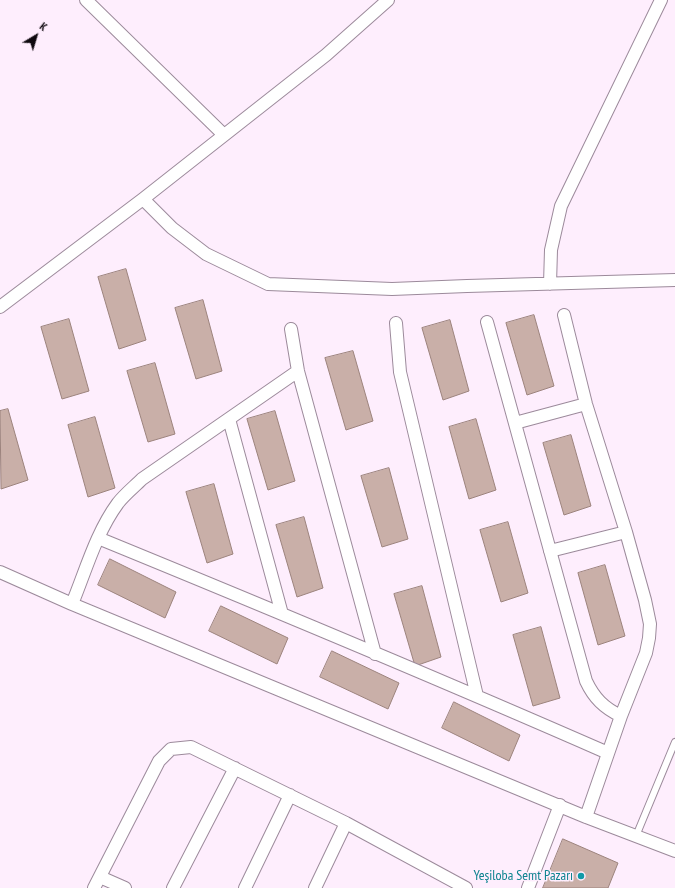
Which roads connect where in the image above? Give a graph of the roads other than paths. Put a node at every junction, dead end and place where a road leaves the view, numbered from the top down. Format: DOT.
graph roads {
  1 [pos="86,0"];
  2 [pos="388,0"];
  3 [pos="661,0"];
  4 [pos="224,135"];
  5 [pos="142,199"];
  6 [pos="675,280"];
  7 [pos="550,284"];
  8 [pos="0,307"];
  9 [pos="564,315"];
  10 [pos="487,322"];
  11 [pos="396,323"];
  12 [pos="291,329"];
  13 [pos="298,371"];
  14 [pos="586,404"];
  15 [pos="229,418"];
  16 [pos="515,423"];
  17 [pos="626,532"];
  18 [pos="98,538"];
  19 [pos="550,551"];
  20 [pos="0,572"];
  21 [pos="72,604"];
  22 [pos="282,614"];
  23 [pos="375,654"];
  24 [pos="477,696"];
  25 [pos="621,716"];
  26 [pos="675,742"];
  27 [pos="608,753"];
  28 [pos="235,768"];
  29 [pos="290,795"];
  30 [pos="560,805"];
  31 [pos="586,817"];
  32 [pos="346,823"];
  33 [pos="636,836"];
  34 [pos="675,851"];
  35 [pos="100,877"];
  36 [pos="94,888"];
  37 [pos="125,888"];
  38 [pos="173,888"];
  39 [pos="245,888"];
  40 [pos="315,888"];
  41 [pos="466,888"];
  42 [pos="528,888"];
  1 -- 4 [label="street"];
  2 -- 4 [label="street"];
  3 -- 7 [label="street"];
  4 -- 5 [label="street"];
  5 -- 7 [label="street"];
  5 -- 8 [label="street"];
  6 -- 7 [label="street"];
  9 -- 14 [label="street"];
  10 -- 16 [label="street"];
  11 -- 24 [label="street"];
  12 -- 13 [label="street"];
  13 -- 15 [label="street"];
  13 -- 23 [label="street"];
  14 -- 16 [label="street"];
  14 -- 17 [label="street"];
  15 -- 18 [label="street"];
  15 -- 22 [label="street"];
  16 -- 19 [label="street"];
  17 -- 19 [label="street"];
  17 -- 25 [label="street"];
  18 -- 21 [label="street"];
  18 -- 22 [label="street"];
  19 -- 25 [label="street"];
  20 -- 21 [label="street"];
  21 -- 30 [label="street"];
  22 -- 23 [label="street"];
  23 -- 24 [label="street"];
  24 -- 27 [label="street"];
  25 -- 27 [label="street"];
  26 -- 33 [label="lane"];
  27 -- 31 [label="street"];
  28 -- 29 [label="street"];
  28 -- 35 [label="street"];
  28 -- 38 [label="street"];
  29 -- 32 [label="street"];
  29 -- 39 [label="street"];
  30 -- 31 [label="street"];
  30 -- 42 [label="street"];
  31 -- 33 [label="street"];
  32 -- 40 [label="street"];
  32 -- 41 [label="street"];
  33 -- 34 [label="street"];
  35 -- 36 [label="street"];
  35 -- 37 [label="street"];
}
